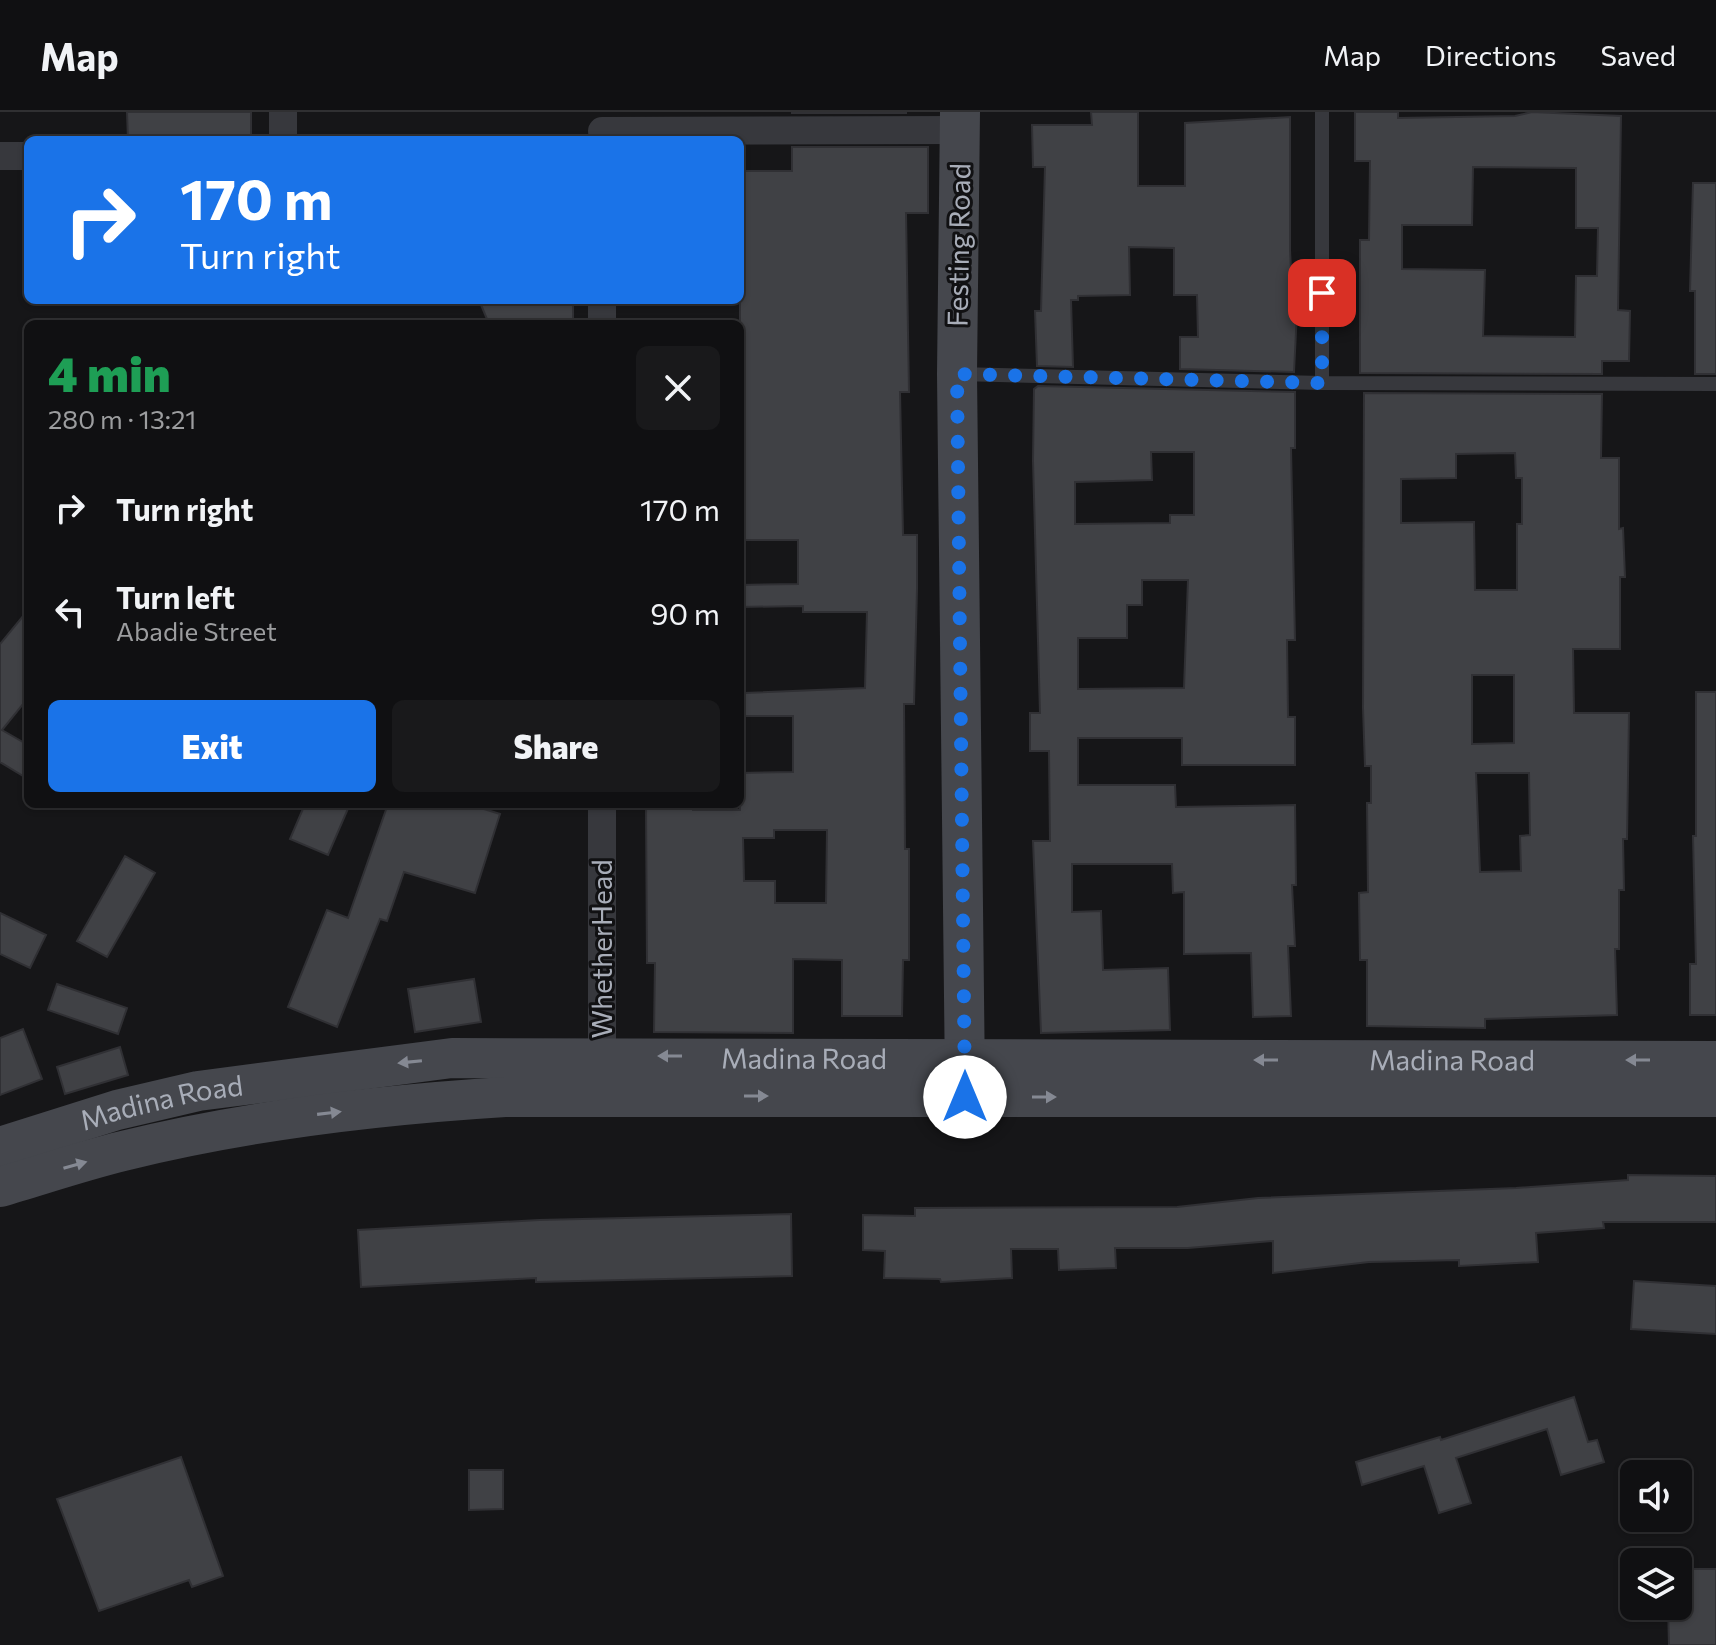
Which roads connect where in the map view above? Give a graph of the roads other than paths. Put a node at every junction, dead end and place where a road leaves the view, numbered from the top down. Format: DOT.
graph roads {
  1 [pos="283,112"];
  2 [pos="1322,112"];
  3 [pos="960,121"];
  4 [pos="602,128"];
  5 [pos="283,136"];
  6 [pos="0,156"];
  7 [pos="24,156"];
  8 [pos="957,374"];
  9 [pos="1322,383"];
  10 [pos="1716,384"];
  11 [pos="602,808"];
  12 [pos="1716,1061"];
  13 [pos="602,1076"];
  14 [pos="965,1078"];
  15 [pos="1329,1078"];
  16 [pos="1716,1097"];
  17 [pos="0,1147"];
  18 [pos="0,1187"];
  1 -- 5 [label="street"];
  2 -- 9 [label="lane"];
  3 -- 4 [label="street"];
  3 -- 8 [label="main road, Festing Road"];
  6 -- 7 [label="street"];
  8 -- 9 [label="lane"];
  8 -- 14 [label="main road, Festing Road"];
  9 -- 10 [label="lane"];
  11 -- 13 [label="street, WhetherHead"];
  12 -- 15 [label="main road, Madina Road, one-way"];
  13 -- 14 [label="main road, Madina Road"];
  13 -- 17 [label="main road, Madina Road, one-way"];
  18 -- 13 [label="main road, Madina Road, one-way"];
  14 -- 15 [label="main road, Madina Road"];
  15 -- 16 [label="main road, Madina Road"];
}
